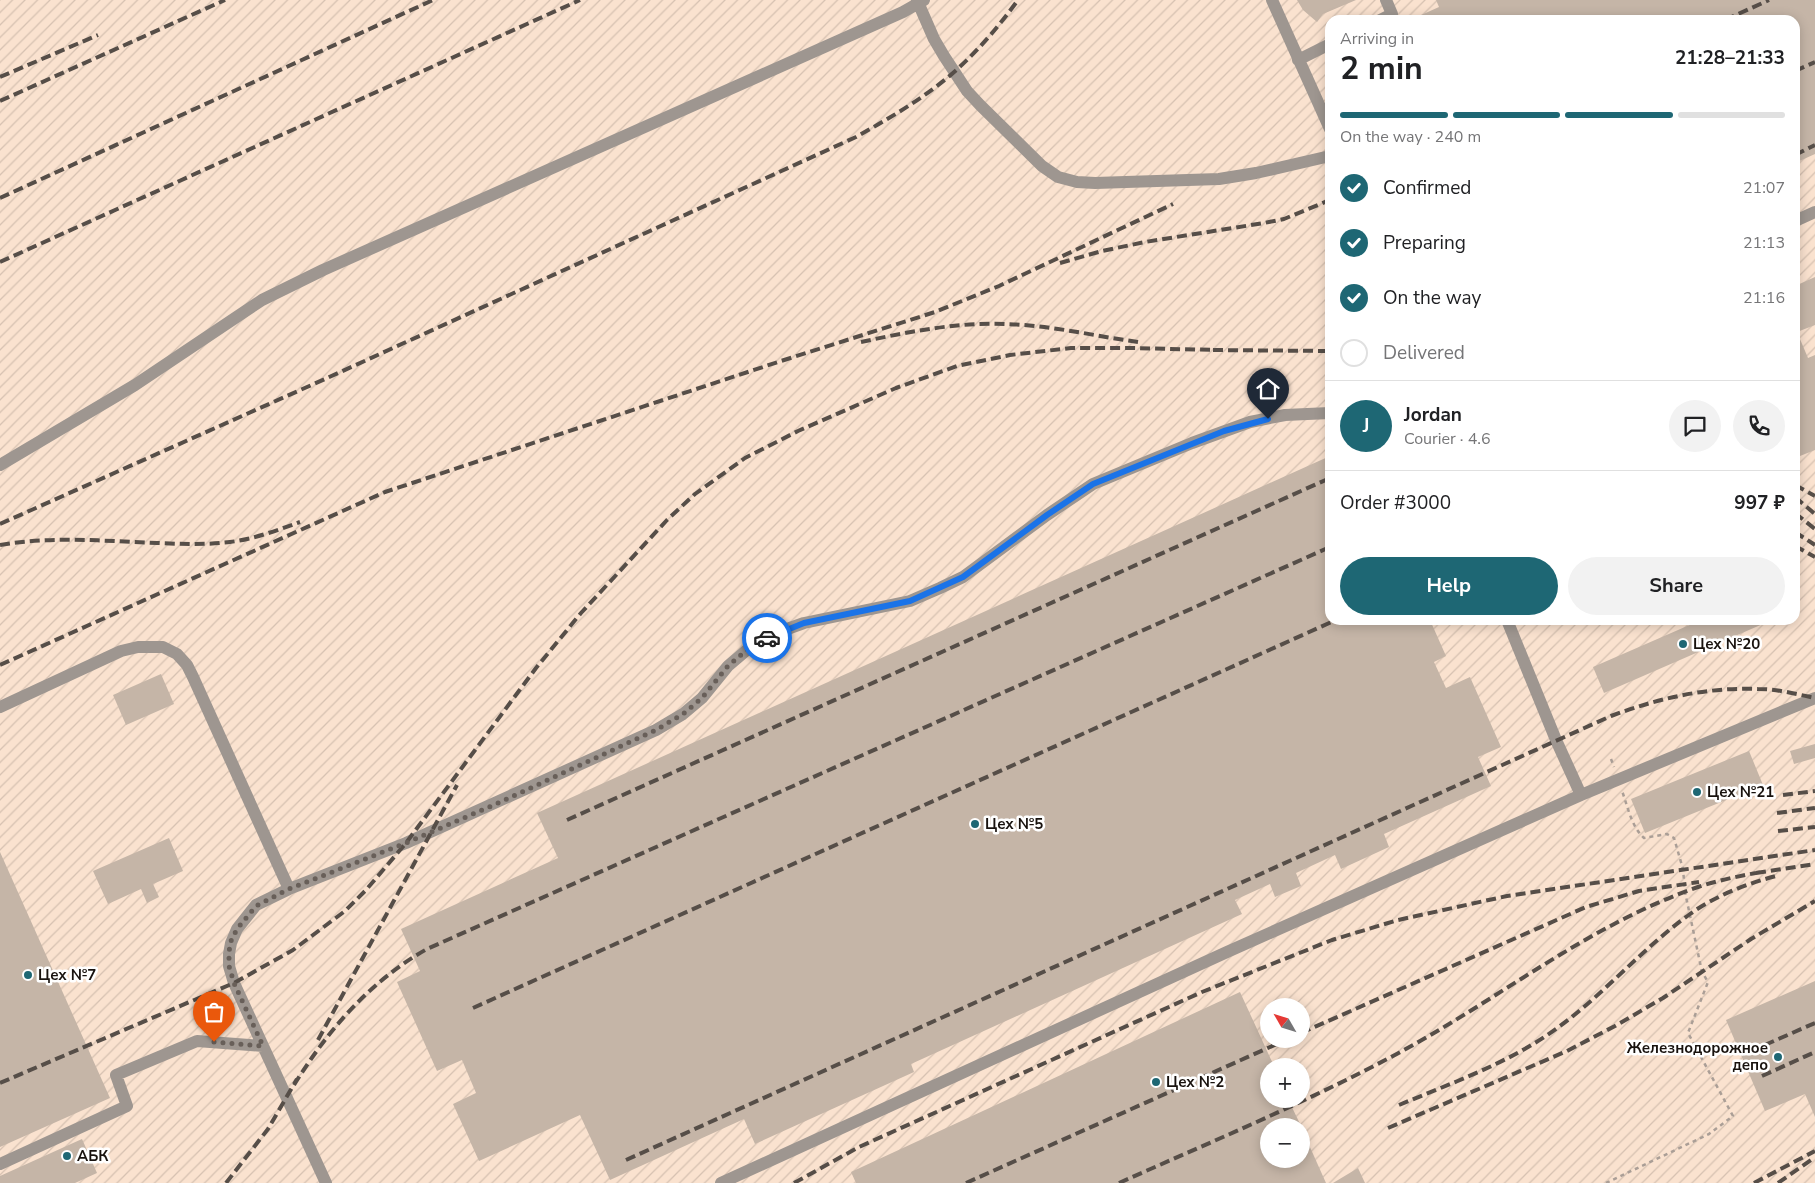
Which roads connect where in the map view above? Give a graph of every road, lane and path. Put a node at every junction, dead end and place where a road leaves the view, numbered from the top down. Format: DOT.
graph roads {
  1 [pos="1272,0"];
  2 [pos="1386,0"];
  3 [pos="920,1"];
  4 [pos="1390,15"];
  5 [pos="1325,46"];
  6 [pos="1298,60"];
  7 [pos="1325,118"];
  8 [pos="1325,157"];
  9 [pos="1815,212"];
  10 [pos="1800,218"];
  11 [pos="1325,413"];
  12 [pos="0,465"];
  13 [pos="1509,625"];
  14 [pos="1815,698"];
  15 [pos="0,707"];
  16 [pos="1611,759"];
  17 [pos="1618,779"];
  18 [pos="1581,795"];
  19 [pos="289,889"];
  20 [pos="263,1046"];
  21 [pos="0,1164"];
  22 [pos="326,1183"];
  23 [pos="721,1183"];
  24 [pos="1606,1183"];
  1 -- 6 [label="street"];
  2 -- 4 [label="street"];
  3 -- 8 [label="street"];
  3 -- 12 [label="street"];
  5 -- 6 [label="street"];
  6 -- 7 [label="street"];
  9 -- 10 [label="street"];
  11 -- 19 [label="street"];
  13 -- 18 [label="street"];
  14 -- 17 [label="street"];
  15 -- 19 [label="street"];
  16 -- 17 [label="path"];
  17 -- 18 [label="street"];
  17 -- 24 [label="path"];
  18 -- 23 [label="street"];
  19 -- 20 [label="street"];
  20 -- 21 [label="street"];
  20 -- 22 [label="street"];
}
